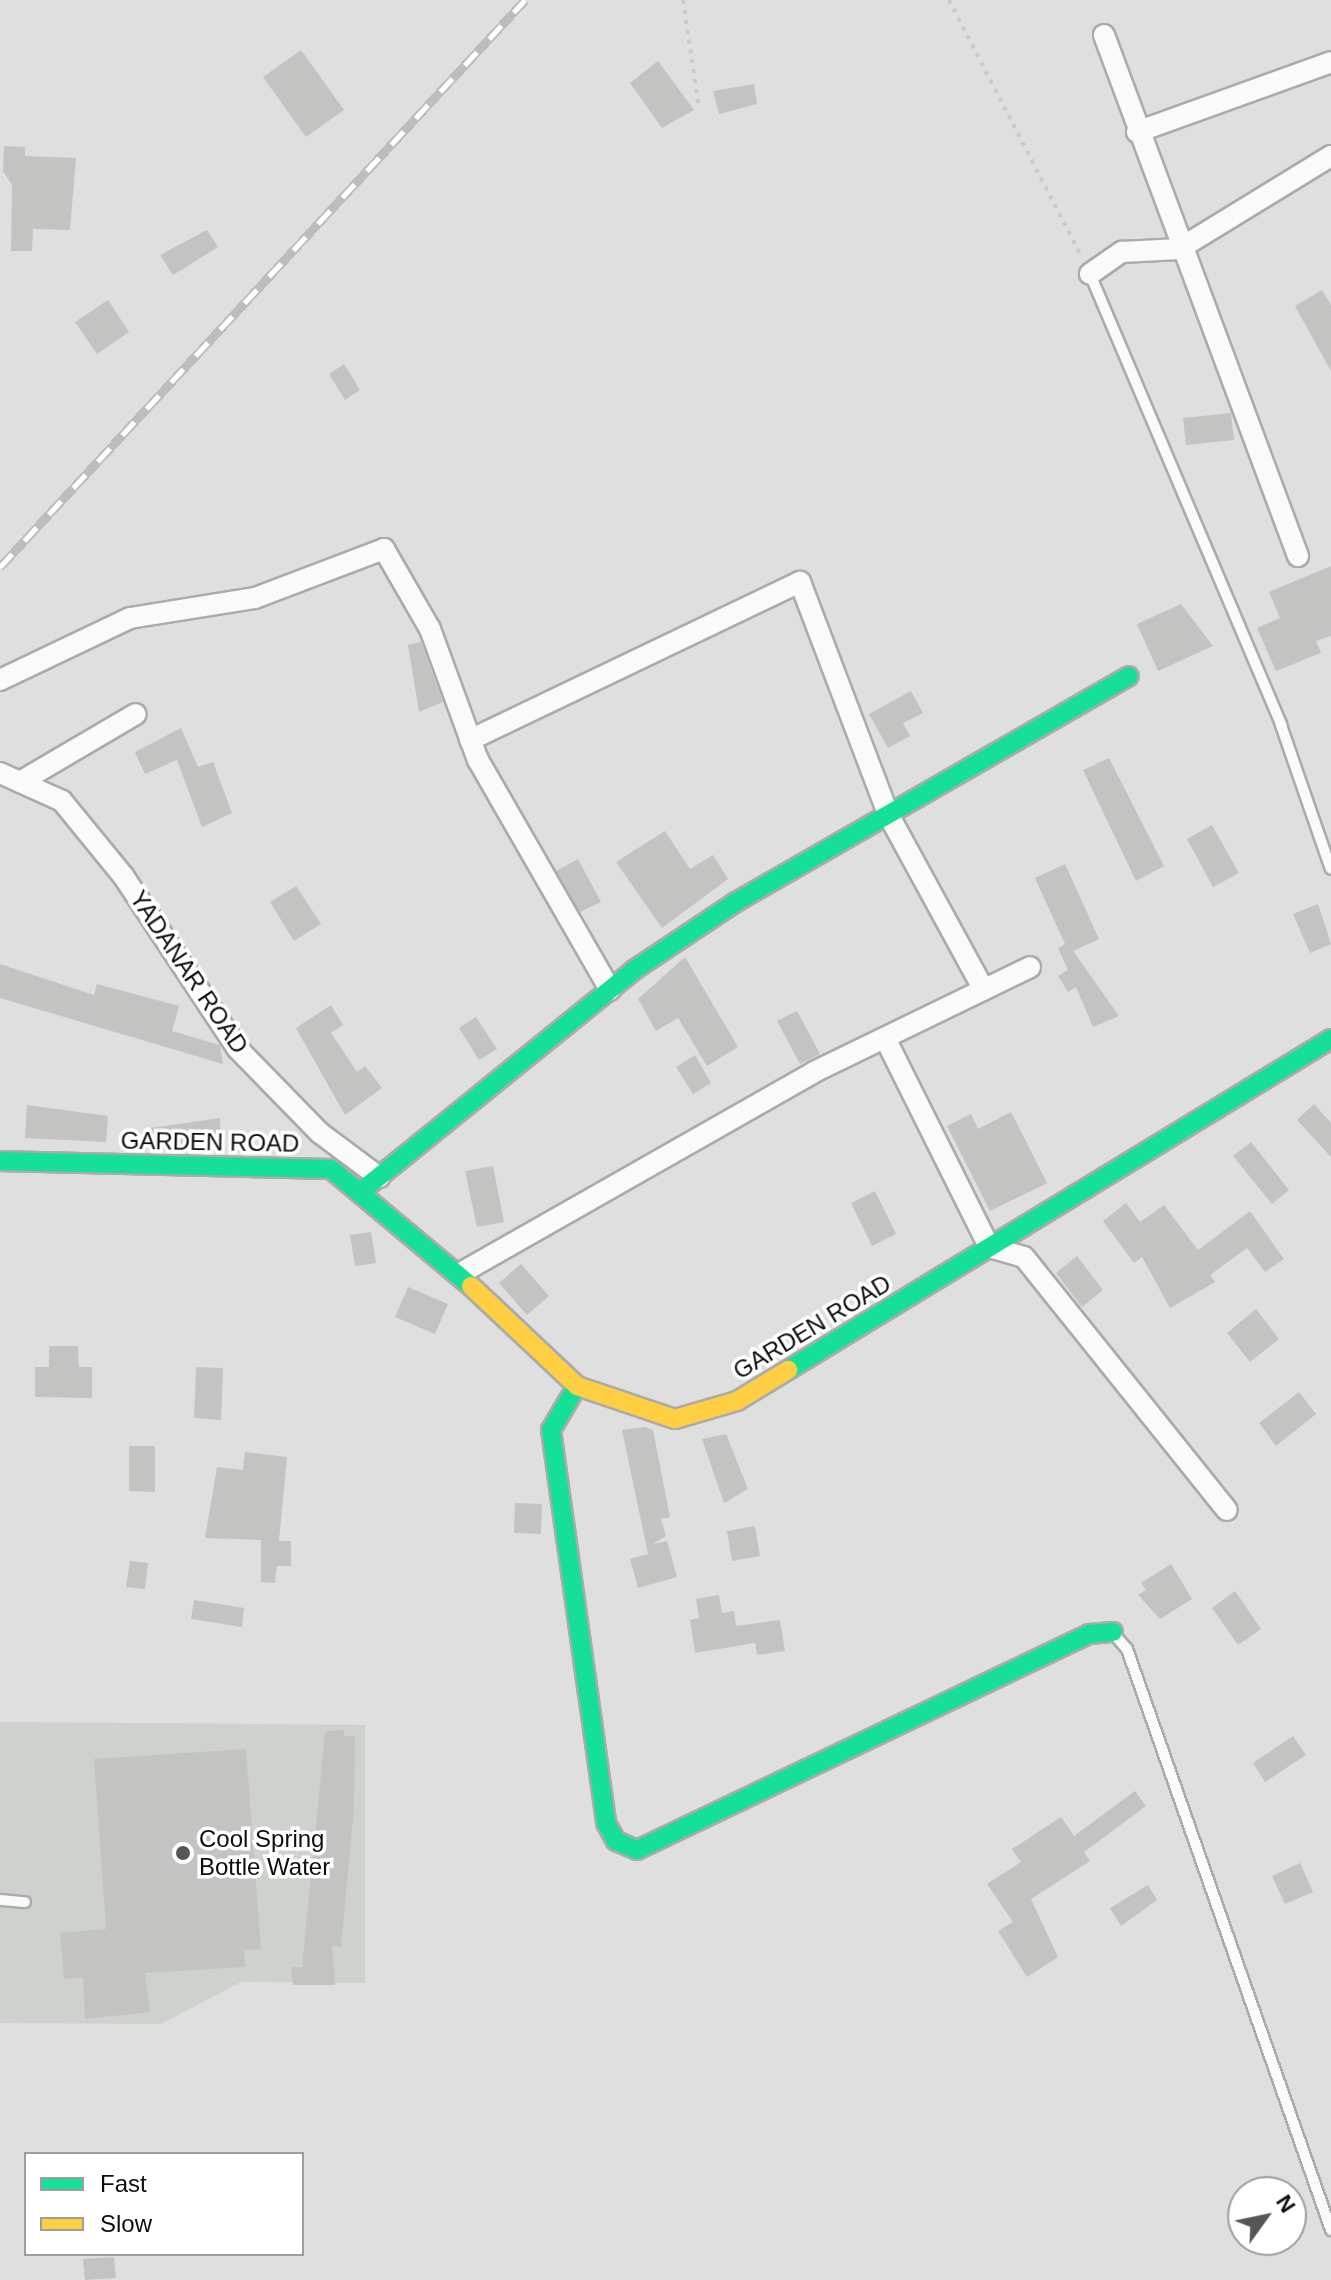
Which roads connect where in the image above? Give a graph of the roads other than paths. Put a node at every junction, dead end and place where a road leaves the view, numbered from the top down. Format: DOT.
graph roads {
  1 [pos="1104,35"];
  2 [pos="1331,62"];
  3 [pos="1137,132"];
  4 [pos="1331,156"];
  5 [pos="1179,249"];
  6 [pos="1090,274"];
  7 [pos="1298,556"];
  8 [pos="1129,676"];
  9 [pos="0,680"];
  10 [pos="136,714"];
  11 [pos="470,740"];
  12 [pos="0,773"];
  13 [pos="20,782"];
  14 [pos="888,814"];
  15 [pos="1331,869"];
  16 [pos="1030,967"];
  17 [pos="610,990"];
  18 [pos="984,990"];
  19 [pos="885,1038"];
  20 [pos="1331,1039"];
  21 [pos="0,1161"];
  22 [pos="379,1177"];
  23 [pos="360,1192"];
  24 [pos="989,1247"];
  25 [pos="459,1274"];
  26 [pos="577,1386"];
  27 [pos="1227,1510"];
  28 [pos="1113,1632"];
  29 [pos="0,1900"];
  30 [pos="25,1902"];
  31 [pos="1331,2230"];
  1 -- 3 [label="street"];
  2 -- 3 [label="street"];
  3 -- 5 [label="street"];
  4 -- 5 [label="street"];
  5 -- 6 [label="street"];
  5 -- 7 [label="street"];
  6 -- 15 [label="lane"];
  8 -- 14 [label="street"];
  9 -- 11 [label="street"];
  10 -- 13 [label="street"];
  11 -- 14 [label="street"];
  11 -- 17 [label="street"];
  12 -- 13 [label="street, YADANAR ROAD"];
  13 -- 22 [label="street, YADANAR ROAD"];
  14 -- 17 [label="street"];
  14 -- 18 [label="street"];
  16 -- 18 [label="street"];
  17 -- 22 [label="street"];
  18 -- 19 [label="street"];
  19 -- 24 [label="street"];
  19 -- 25 [label="street"];
  20 -- 24 [label="street, GARDEN ROAD"];
  21 -- 23 [label="street, GARDEN ROAD"];
  22 -- 23 [label="street"];
  23 -- 25 [label="street, GARDEN ROAD"];
  24 -- 26 [label="street, GARDEN ROAD"];
  24 -- 27 [label="street"];
  25 -- 26 [label="street, GARDEN ROAD"];
  26 -- 28 [label="street"];
  28 -- 31 [label="lane"];
  29 -- 30 [label="lane"];
}
